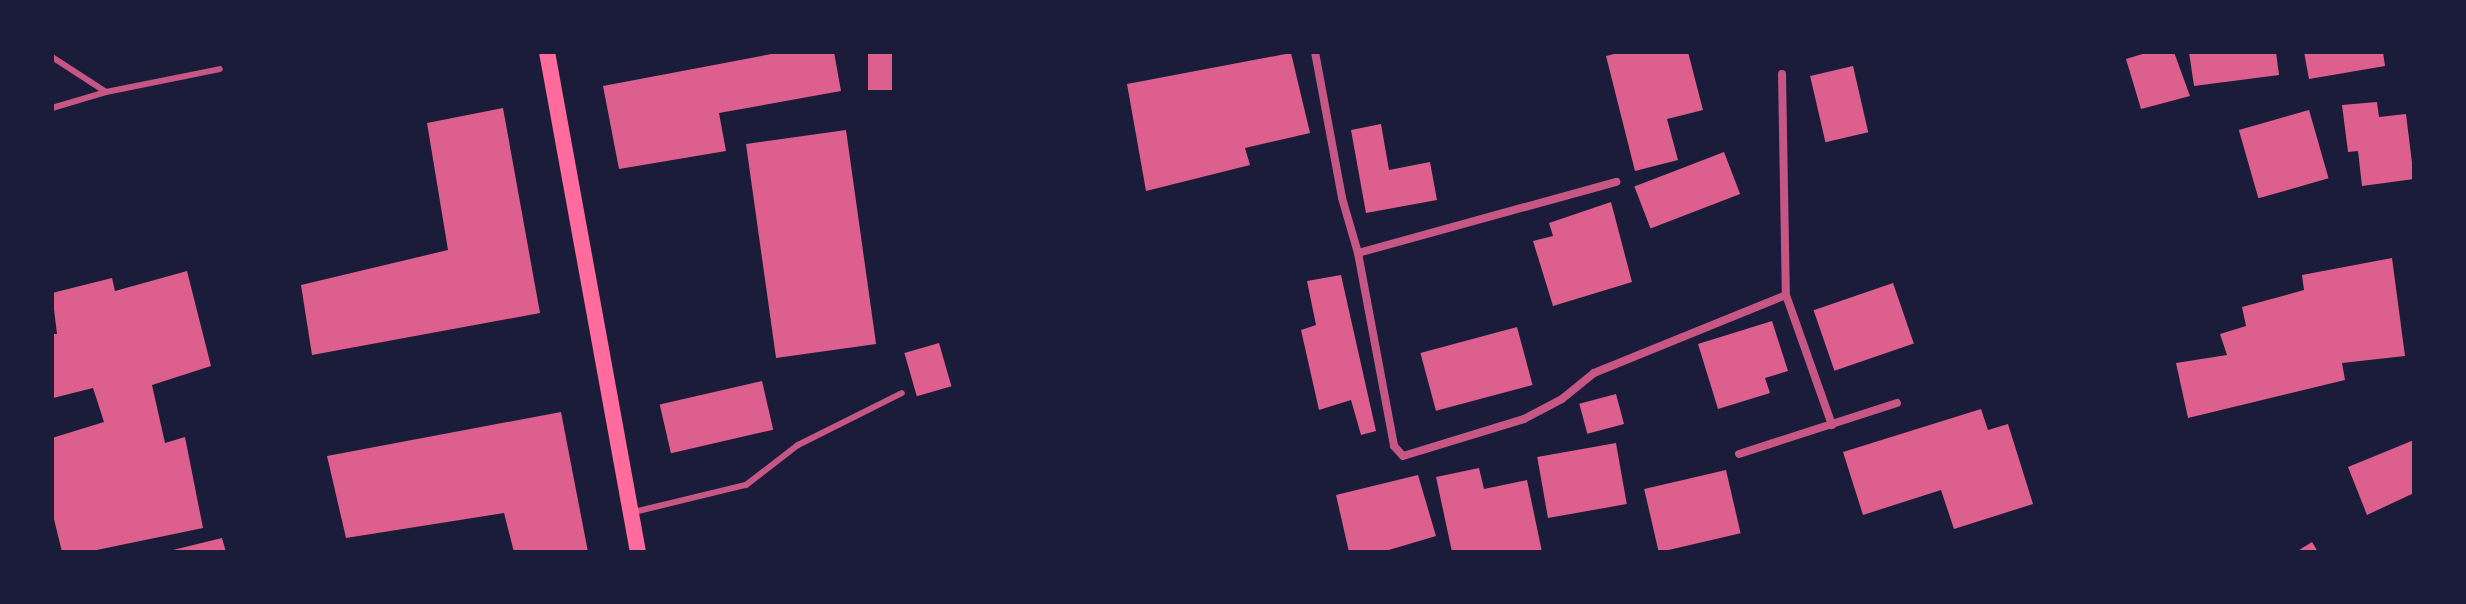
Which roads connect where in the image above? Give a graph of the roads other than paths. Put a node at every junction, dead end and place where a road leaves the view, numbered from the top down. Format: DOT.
graph roads {
  1 [pos="547,52"];
  2 [pos="1315,52"];
  3 [pos="52,57"];
  4 [pos="220,69"];
  5 [pos="1782,74"];
  6 [pos="106,92"];
  7 [pos="52,108"];
  8 [pos="1616,182"];
  9 [pos="1358,253"];
  10 [pos="1786,295"];
  11 [pos="902,393"];
  12 [pos="1897,403"];
  13 [pos="1832,425"];
  14 [pos="1739,454"];
  15 [pos="630,513"];
  16 [pos="638,552"];
  1 -- 15 [label="main road"];
  2 -- 9 [label="street"];
  3 -- 6 [label="lane"];
  4 -- 6 [label="lane"];
  5 -- 10 [label="street"];
  6 -- 7 [label="lane"];
  8 -- 9 [label="street"];
  9 -- 10 [label="street"];
  10 -- 13 [label="street"];
  11 -- 15 [label="lane"];
  12 -- 13 [label="street"];
  13 -- 14 [label="street"];
  15 -- 16 [label="main road"];
}
